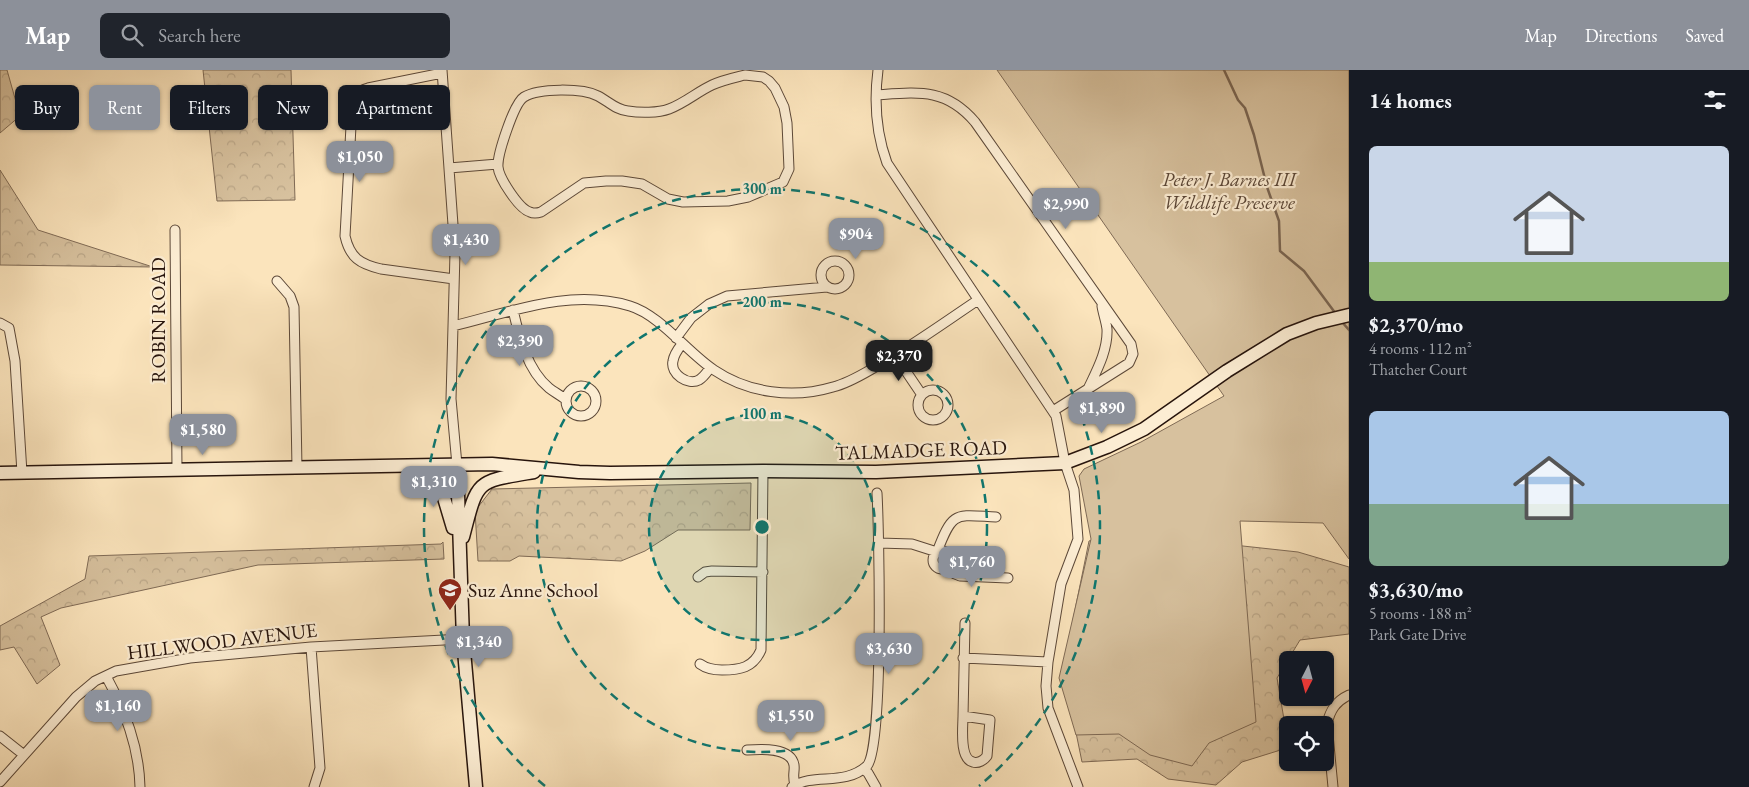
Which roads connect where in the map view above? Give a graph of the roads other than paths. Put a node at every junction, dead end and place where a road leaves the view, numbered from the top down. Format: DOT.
graph roads {
  1 [pos="878,70"];
  2 [pos="442,72"];
  3 [pos="877,95"];
  4 [pos="498,164"];
  5 [pos="449,168"];
  6 [pos="175,230"];
  7 [pos="454,279"];
  8 [pos="277,281"];
  9 [pos="827,287"];
  10 [pos="978,300"];
  11 [pos="1101,300"];
  12 [pos="513,310"];
  13 [pos="1349,316"];
  14 [pos="0,323"];
  15 [pos="453,326"];
  16 [pos="679,341"];
  17 [pos="895,355"];
  18 [pos="710,368"];
  19 [pos="1088,389"];
  20 [pos="922,395"];
  21 [pos="565,399"];
  22 [pos="1053,412"];
  23 [pos="1065,463"];
  24 [pos="456,464"];
  25 [pos="407,466"];
  26 [pos="297,468"];
  27 [pos="549,469"];
  28 [pos="176,470"];
  29 [pos="763,471"];
  30 [pos="0,473"];
  31 [pos="22,473"];
  32 [pos="877,493"];
  33 [pos="996,517"];
  34 [pos="879,543"];
  35 [pos="459,551"];
  36 [pos="937,552"];
  37 [pos="948,568"];
  38 [pos="763,572"];
  39 [pos="698,577"];
  40 [pos="1008,578"];
  41 [pos="965,623"];
  42 [pos="463,639"];
  43 [pos="311,647"];
  44 [pos="963,658"];
  45 [pos="1048,662"];
  46 [pos="700,664"];
  47 [pos="106,676"];
  48 [pos="1349,695"];
  49 [pos="963,716"];
  50 [pos="0,736"];
  51 [pos="747,750"];
  52 [pos="24,755"];
  53 [pos="863,769"];
  54 [pos="0,782"];
  55 [pos="794,786"];
  56 [pos="140,787"];
  57 [pos="314,787"];
  58 [pos="476,787"];
  59 [pos="876,787"];
  60 [pos="1078,787"];
  61 [pos="1333,787"];
  1 -- 3 [label="street"];
  2 -- 5 [label="street"];
  2 -- 7 [label="street"];
  3 -- 10 [label="street"];
  3 -- 11 [label="street"];
  4 -- 4 [label="street"];
  4 -- 5 [label="street"];
  5 -- 7 [label="street"];
  6 -- 28 [label="street, ROBIN ROAD"];
  7 -- 15 [label="street"];
  8 -- 26 [label="street"];
  9 -- 16 [label="street"];
  10 -- 17 [label="street"];
  10 -- 22 [label="street"];
  11 -- 19 [label="street"];
  11 -- 19 [label="street"];
  12 -- 15 [label="street"];
  12 -- 16 [label="street"];
  12 -- 21 [label="street"];
  13 -- 23 [label="street, TALMADGE ROAD"];
  14 -- 31 [label="street"];
  15 -- 24 [label="street"];
  16 -- 18 [label="street"];
  16 -- 18 [label="street"];
  17 -- 18 [label="street"];
  17 -- 20 [label="street"];
  19 -- 22 [label="street"];
  22 -- 23 [label="street"];
  23 -- 29 [label="street, TALMADGE ROAD"];
  23 -- 45 [label="street"];
  24 -- 25 [label="street, TALMADGE ROAD"];
  24 -- 27 [label="street, TALMADGE ROAD"];
  24 -- 35 [label="street"];
  25 -- 26 [label="street, TALMADGE ROAD"];
  25 -- 35 [label="street"];
  26 -- 28 [label="street, TALMADGE ROAD"];
  27 -- 29 [label="street, TALMADGE ROAD"];
  27 -- 35 [label="street"];
  28 -- 31 [label="street, TALMADGE ROAD"];
  29 -- 38 [label="street"];
  30 -- 31 [label="street, TALMADGE ROAD"];
  32 -- 34 [label="street"];
  33 -- 36 [label="street"];
  34 -- 36 [label="street"];
  34 -- 53 [label="street"];
  35 -- 42 [label="street"];
  36 -- 37 [label="street"];
  36 -- 37 [label="street"];
  37 -- 40 [label="street"];
  38 -- 39 [label="street"];
  38 -- 46 [label="street"];
  41 -- 44 [label="street"];
  42 -- 43 [label="street, HILLWOOD AVENUE"];
  42 -- 58 [label="street"];
  43 -- 47 [label="street, HILLWOOD AVENUE"];
  43 -- 57 [label="street"];
  44 -- 45 [label="street"];
  44 -- 49 [label="street"];
  45 -- 60 [label="street"];
  47 -- 52 [label="street, HILLWOOD AVENUE"];
  47 -- 56 [label="street"];
  48 -- 61 [label="street"];
  49 -- 49 [label="street"];
  50 -- 52 [label="street"];
  51 -- 55 [label="street"];
  52 -- 54 [label="street, HILLWOOD AVENUE"];
  53 -- 55 [label="street"];
  53 -- 59 [label="street"];
}
